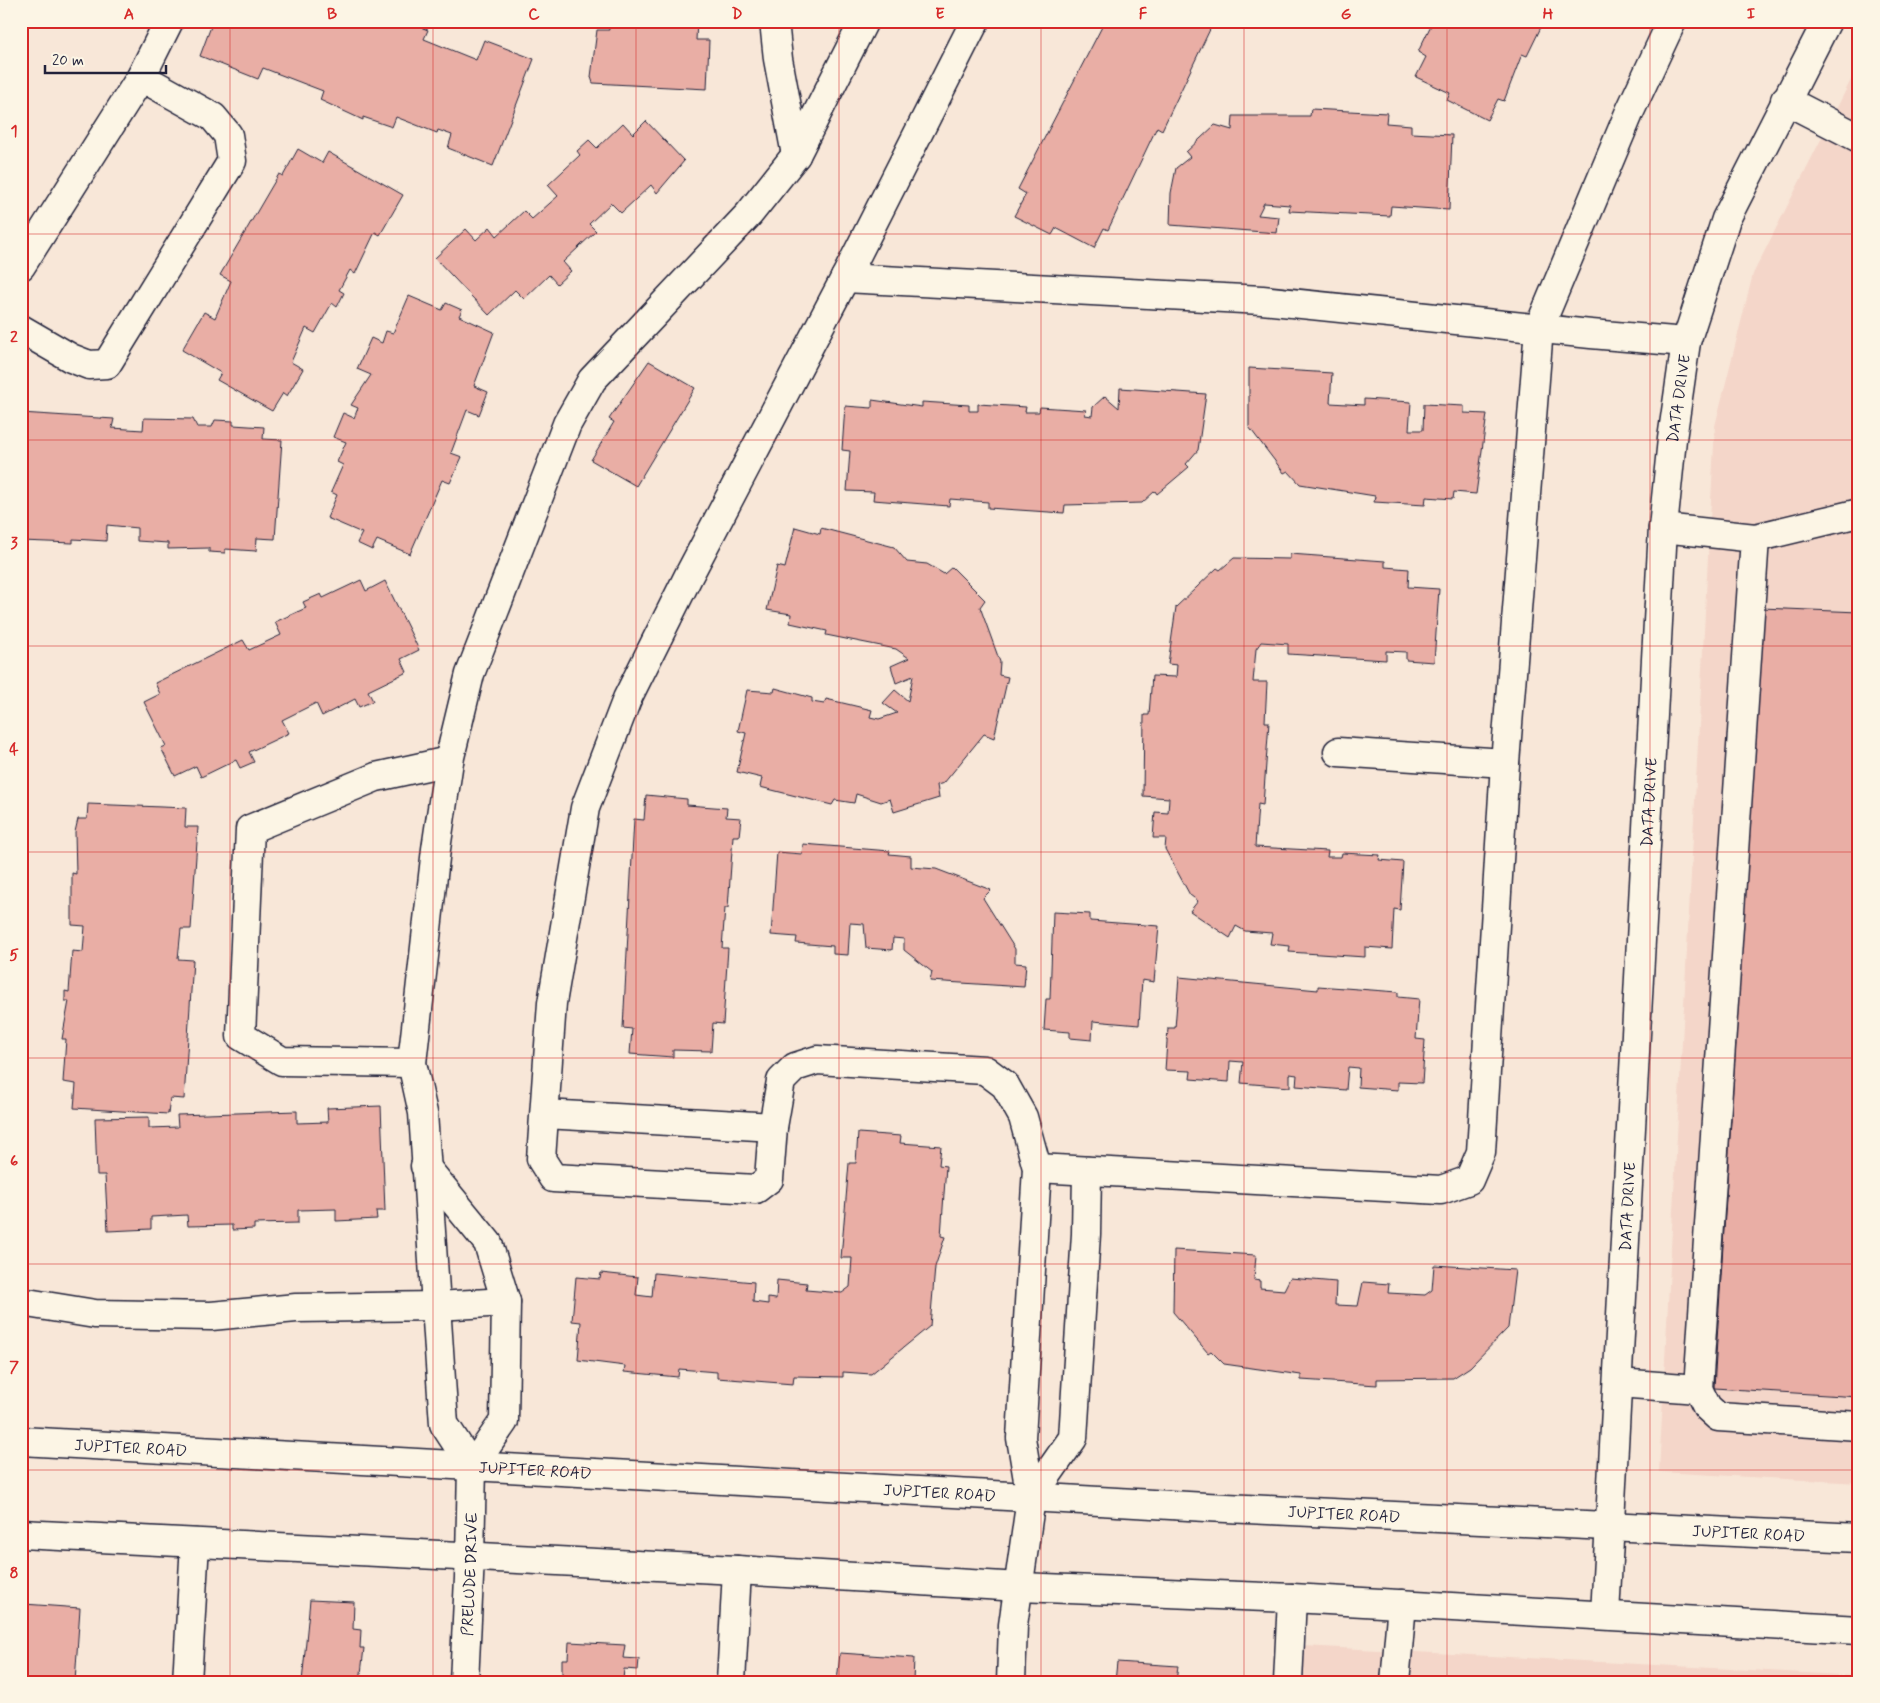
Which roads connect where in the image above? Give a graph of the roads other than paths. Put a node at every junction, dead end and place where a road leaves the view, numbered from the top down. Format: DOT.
graph roads {
  1 [pos="169,21"];
  2 [pos="774,21"];
  3 [pos="864,21"];
  4 [pos="975,21"];
  5 [pos="1672,21"];
  6 [pos="1827,21"];
  7 [pos="141,77"];
  8 [pos="1785,100"];
  9 [pos="1859,138"];
  10 [pos="796,155"];
  11 [pos="21,266"];
  12 [pos="845,278"];
  13 [pos="1539,328"];
  14 [pos="21,329"];
  15 [pos="1686,342"];
  16 [pos="1859,513"];
  17 [pos="1663,528"];
  18 [pos="1755,538"];
  19 [pos="1338,752"];
  20 [pos="449,761"];
  21 [pos="1504,763"];
  22 [pos="412,1063"];
  23 [pos="544,1114"];
  24 [pos="773,1127"];
  25 [pos="425,1166"];
  26 [pos="1037,1168"];
  27 [pos="1088,1170"];
  28 [pos="21,1302"];
  29 [pos="506,1302"];
  30 [pos="437,1306"];
  31 [pos="1618,1383"];
  32 [pos="1698,1389"];
  33 [pos="1859,1426"];
  34 [pos="21,1442"];
  35 [pos="472,1467"];
  36 [pos="1032,1498"];
  37 [pos="1609,1527"];
  38 [pos="21,1534"];
  39 [pos="1859,1538"];
  40 [pos="195,1542"];
  41 [pos="470,1557"];
  42 [pos="737,1570"];
  43 [pos="1020,1587"];
  44 [pos="1292,1598"];
  45 [pos="1402,1604"];
  46 [pos="1605,1615"];
  47 [pos="1859,1630"];
  48 [pos="187,1682"];
  49 [pos="464,1682"];
  50 [pos="731,1682"];
  51 [pos="1010,1682"];
  52 [pos="1288,1682"];
  53 [pos="1395,1682"];
  1 -- 7 [label="main road"];
  2 -- 10 [label="main road"];
  3 -- 10 [label="main road"];
  4 -- 12 [label="main road"];
  5 -- 13 [label="main road"];
  6 -- 8 [label="main road, DATA DRIVE"];
  7 -- 11 [label="main road"];
  7 -- 14 [label="main road"];
  8 -- 9 [label="main road"];
  8 -- 15 [label="main road, DATA DRIVE"];
  10 -- 20 [label="main road"];
  12 -- 13 [label="main road"];
  12 -- 23 [label="main road"];
  13 -- 15 [label="main road"];
  13 -- 21 [label="main road"];
  15 -- 17 [label="main road, DATA DRIVE"];
  16 -- 18 [label="main road"];
  17 -- 18 [label="main road"];
  17 -- 31 [label="main road, DATA DRIVE"];
  18 -- 32 [label="main road"];
  19 -- 21 [label="main road"];
  20 -- 22 [label="main road"];
  20 -- 22 [label="main road"];
  21 -- 27 [label="main road"];
  22 -- 25 [label="main road"];
  23 -- 24 [label="main road"];
  23 -- 24 [label="main road"];
  24 -- 26 [label="main road"];
  25 -- 29 [label="main road"];
  25 -- 30 [label="main road"];
  26 -- 27 [label="main road"];
  26 -- 36 [label="main road"];
  27 -- 36 [label="main road"];
  28 -- 30 [label="main road"];
  29 -- 30 [label="main road"];
  29 -- 35 [label="main road"];
  30 -- 35 [label="main road"];
  31 -- 32 [label="main road"];
  31 -- 37 [label="main road, DATA DRIVE"];
  32 -- 33 [label="main road"];
  34 -- 35 [label="main road, JUPITER ROAD"];
  35 -- 36 [label="main road, JUPITER ROAD"];
  35 -- 41 [label="main road, PRELUDE DRIVE"];
  36 -- 37 [label="main road, JUPITER ROAD"];
  36 -- 43 [label="main road"];
  37 -- 39 [label="main road, JUPITER ROAD"];
  37 -- 46 [label="main road, DATA DRIVE"];
  38 -- 40 [label="main road"];
  40 -- 41 [label="main road"];
  40 -- 48 [label="main road"];
  41 -- 42 [label="main road"];
  41 -- 49 [label="main road, PRELUDE DRIVE"];
  42 -- 43 [label="main road"];
  42 -- 50 [label="main road"];
  43 -- 44 [label="main road"];
  43 -- 51 [label="main road"];
  44 -- 45 [label="main road"];
  44 -- 52 [label="main road"];
  45 -- 46 [label="main road"];
  45 -- 53 [label="main road"];
  46 -- 47 [label="main road"];
}
